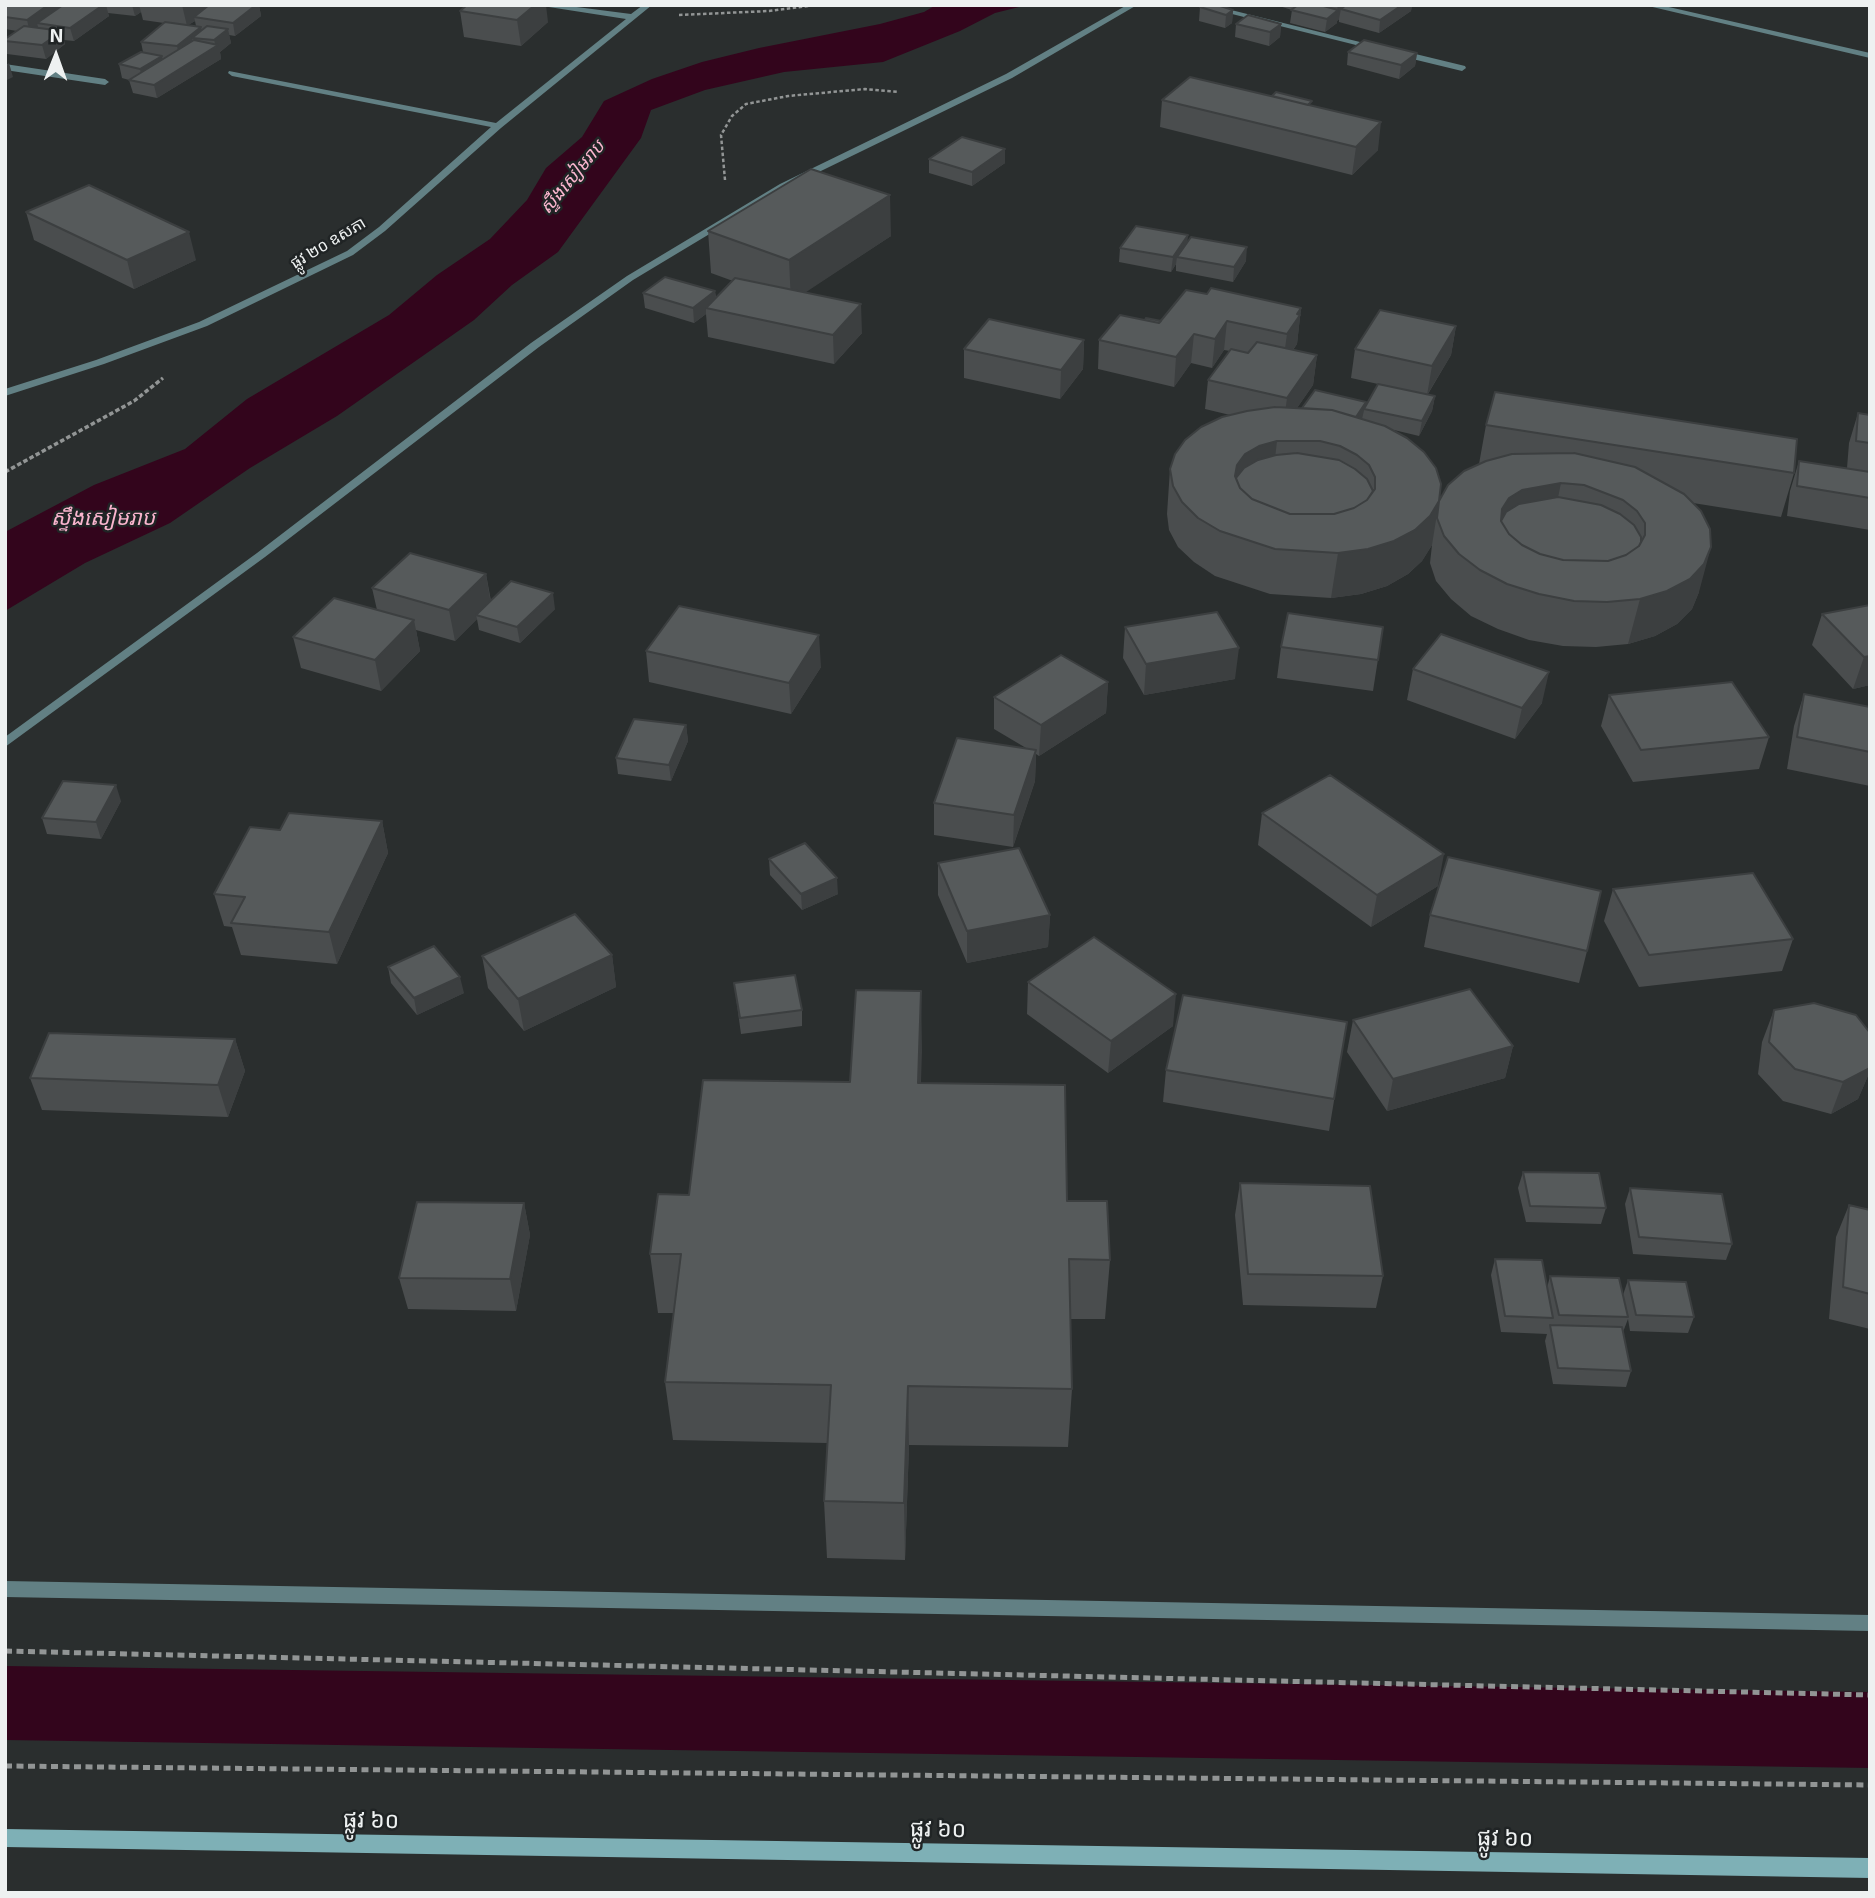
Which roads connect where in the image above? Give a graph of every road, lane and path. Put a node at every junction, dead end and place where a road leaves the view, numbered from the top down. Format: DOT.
graph roads {
  1 [pos="540,5"];
  2 [pos="648,5"];
  3 [pos="817,5"];
  4 [pos="1133,5"];
  5 [pos="1200,5"];
  6 [pos="1648,5"];
  7 [pos="672,14"];
  8 [pos="632,18"];
  9 [pos="1870,56"];
  10 [pos="5,67"];
  11 [pos="1462,68"];
  12 [pos="232,73"];
  13 [pos="105,82"];
  14 [pos="904,92"];
  15 [pos="498,126"];
  16 [pos="726,186"];
  17 [pos="172,371"];
  18 [pos="5,393"];
  19 [pos="5,472"];
  20 [pos="5,743"];
  21 [pos="5,1589"];
  22 [pos="1870,1623"];
  23 [pos="5,1651"];
  24 [pos="1870,1695"];
  25 [pos="5,1766"];
  26 [pos="1870,1785"];
  27 [pos="5,1839"];
  28 [pos="1870,1868"];
  1 -- 8 [label="street"];
  2 -- 8 [label="street, ផ្លូវ ២០ ឧសភា"];
  3 -- 7 [label="path"];
  4 -- 20 [label="street"];
  5 -- 11 [label="street"];
  6 -- 9 [label="street"];
  8 -- 15 [label="street, ផ្លូវ ២០ ឧសភា"];
  10 -- 13 [label="street"];
  12 -- 15 [label="street"];
  14 -- 16 [label="path"];
  15 -- 18 [label="street, ផ្លូវ ២០ ឧសភា"];
  17 -- 19 [label="path"];
  21 -- 22 [label="street"];
  23 -- 24 [label="path"];
  25 -- 26 [label="path"];
  27 -- 28 [label="main road, ផ្លូវ ៦០"];
}
